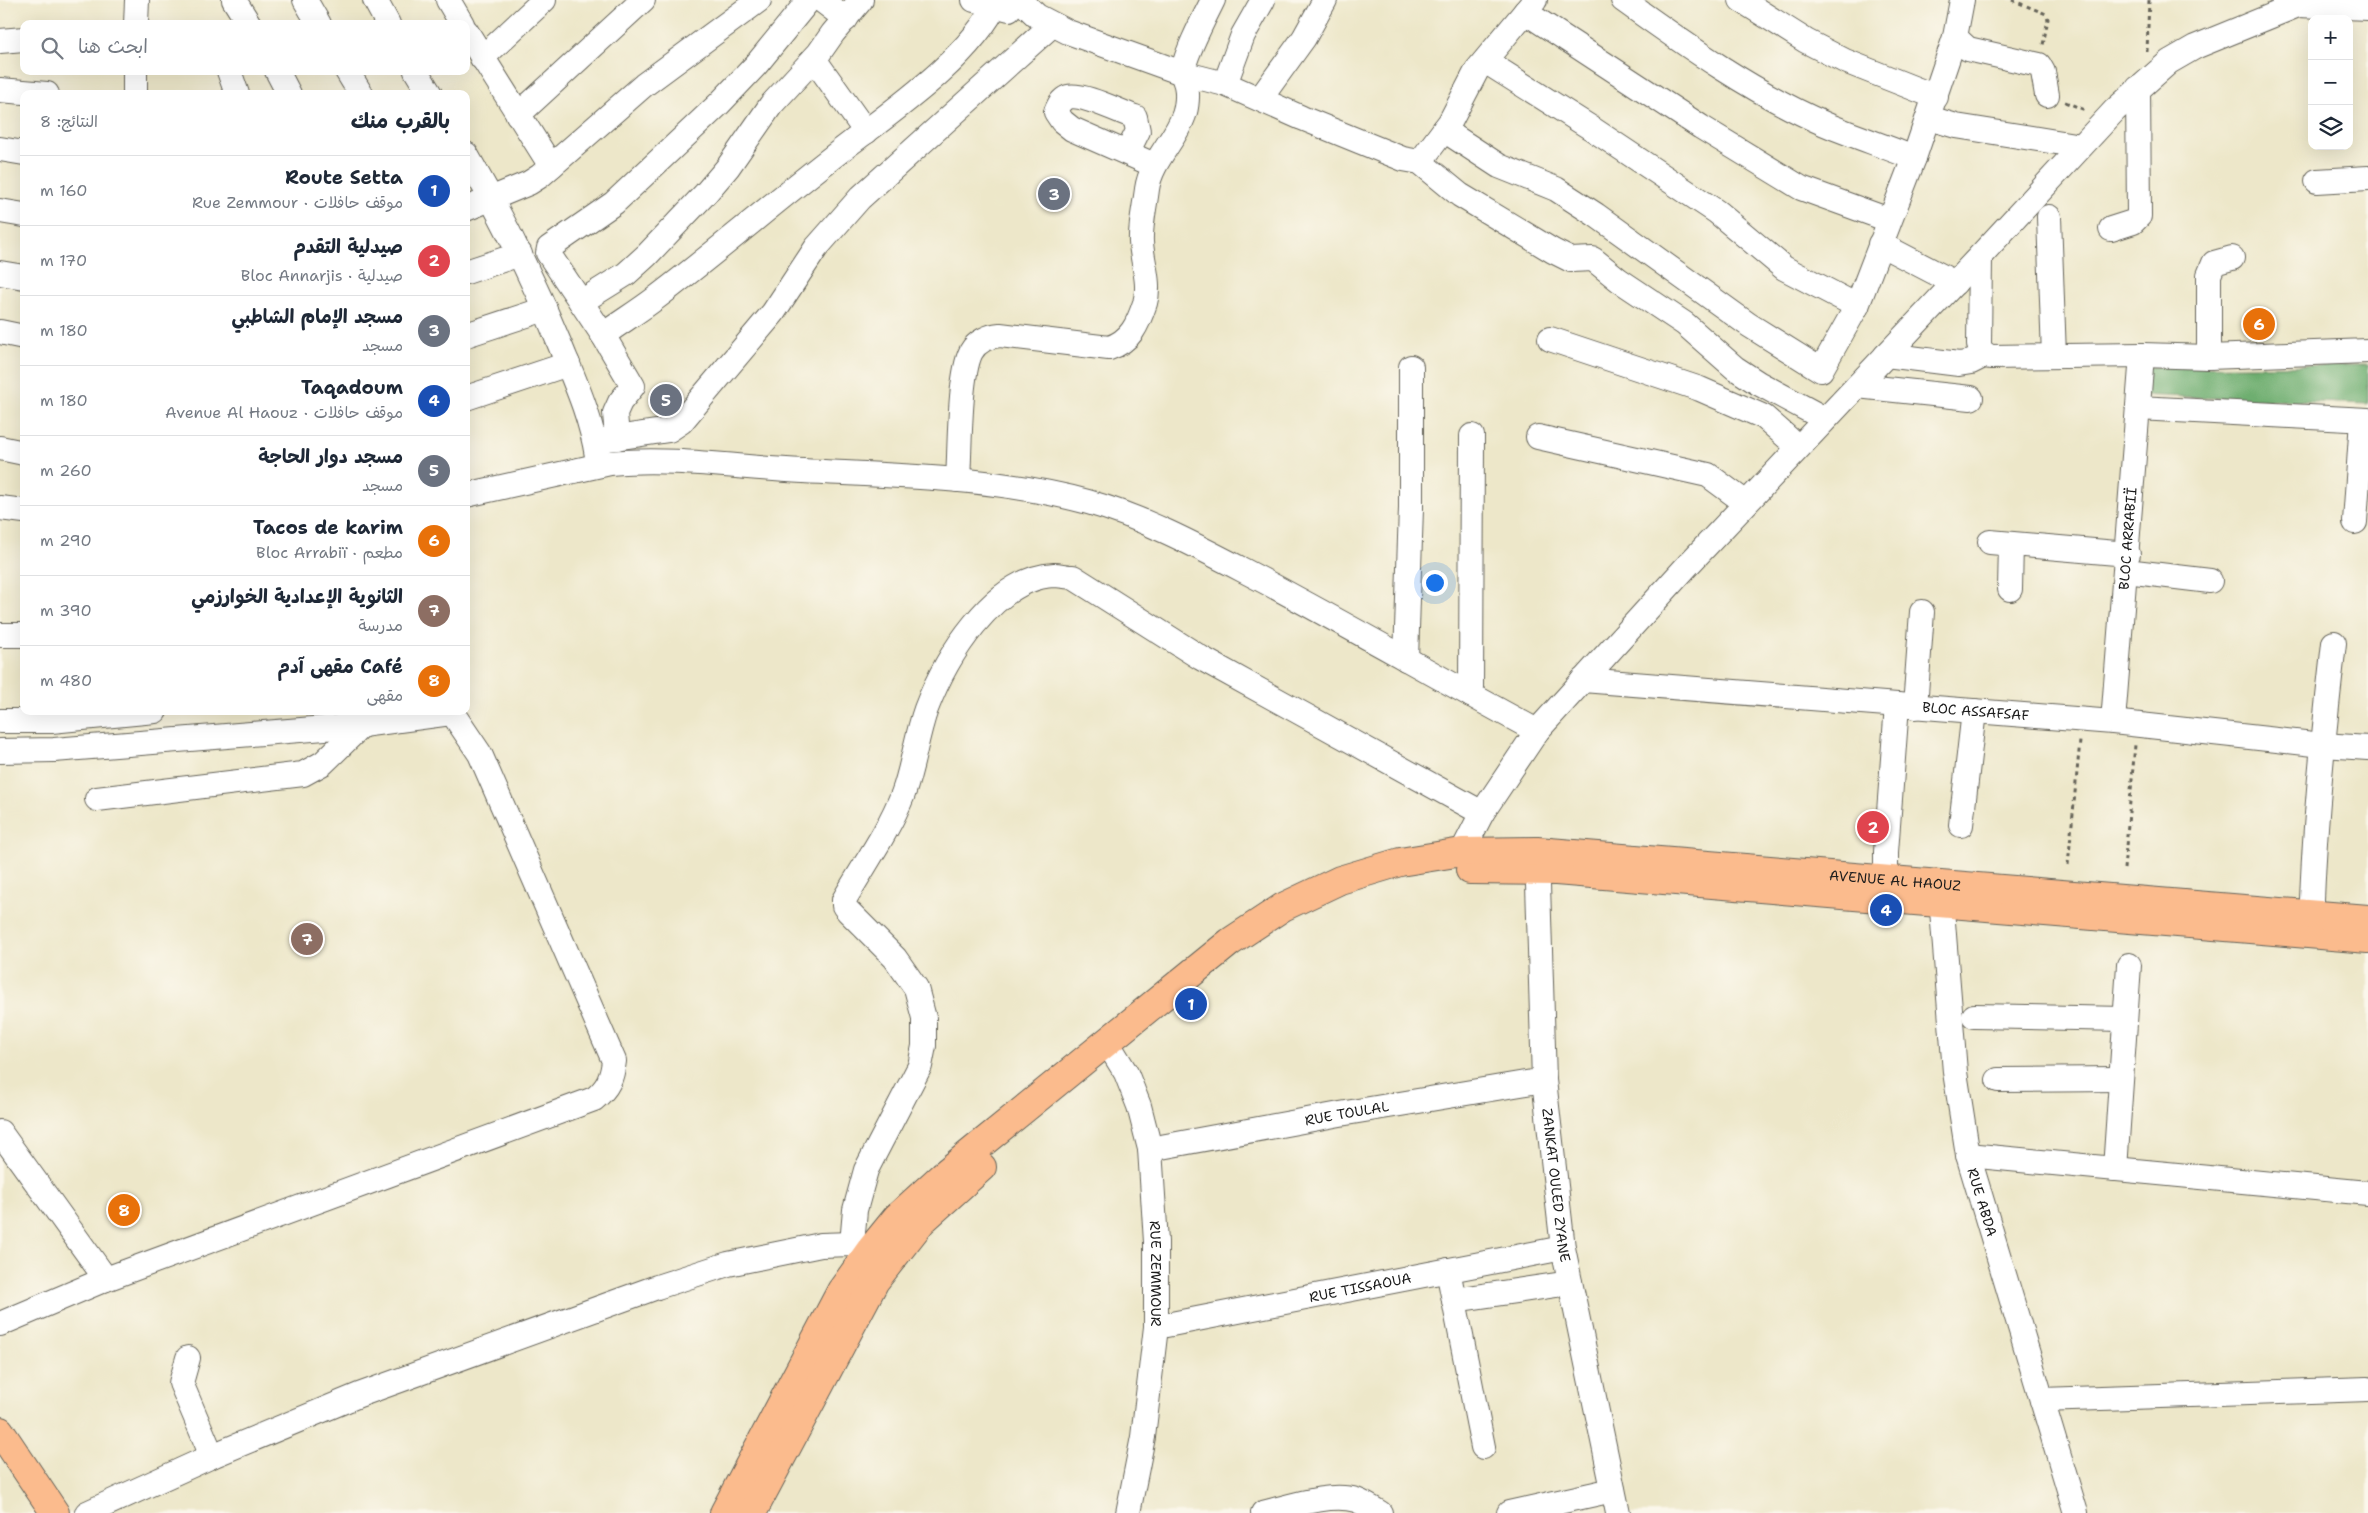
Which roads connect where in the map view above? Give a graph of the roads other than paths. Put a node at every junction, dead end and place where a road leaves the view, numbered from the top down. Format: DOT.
graph roads {
  1 [pos="137,0"];
  2 [pos="234,0"];
  3 [pos="305,0"];
  4 [pos="375,0"];
  5 [pos="544,0"];
  6 [pos="643,0"];
  7 [pos="759,0"];
  8 [pos="809,0"];
  9 [pos="821,0"];
  10 [pos="861,0"];
  11 [pos="1020,0"];
  12 [pos="1213,0"];
  13 [pos="1263,0"];
  14 [pos="1325,0"];
  15 [pos="1623,0"];
  16 [pos="1741,0"];
  17 [pos="1962,0"];
  18 [pos="2275,0"];
  19 [pos="989,2"];
  20 [pos="2298,5"];
  21 [pos="1530,6"];
  22 [pos="2368,8"];
  23 [pos="846,19"];
  24 [pos="136,20"];
  25 [pos="246,20"];
  26 [pos="317,20"];
  27 [pos="386,20"];
  28 [pos="1045,21"];
  29 [pos="470,38"];
  30 [pos="1955,38"];
  31 [pos="20,39"];
  32 [pos="0,41"];
  33 [pos="482,58"];
  34 [pos="814,59"];
  35 [pos="1485,61"];
  36 [pos="1182,73"];
  37 [pos="135,75"];
  38 [pos="230,75"];
  39 [pos="279,75"];
  40 [pos="349,75"];
  41 [pos="418,75"];
  42 [pos="1226,84"];
  43 [pos="2138,88"];
  44 [pos="0,90"];
  45 [pos="135,90"];
  46 [pos="236,90"];
  47 [pos="287,90"];
  48 [pos="359,90"];
  49 [pos="428,90"];
  50 [pos="20,92"];
  51 [pos="2047,95"];
  52 [pos="1260,99"];
  53 [pos="1932,108"];
  54 [pos="518,115"];
  55 [pos="1444,130"];
  56 [pos="866,132"];
  57 [pos="2081,146"];
  58 [pos="0,149"];
  59 [pos="20,152"];
  60 [pos="1127,153"];
  61 [pos="1914,158"];
  62 [pos="470,161"];
  63 [pos="1420,162"];
  64 [pos="1154,165"];
  65 [pos="551,166"];
  66 [pos="2368,178"];
  67 [pos="2317,181"];
  68 [pos="493,200"];
  69 [pos="470,208"];
  70 [pos="0,211"];
  71 [pos="20,214"];
  72 [pos="2050,217"];
  73 [pos="1889,220"];
  74 [pos="2110,229"];
  75 [pos="1880,244"];
  76 [pos="520,254"];
  77 [pos="1980,256"];
  78 [pos="2232,258"];
  79 [pos="470,271"];
  80 [pos="0,273"];
  81 [pos="20,276"];
  82 [pos="1955,283"];
  83 [pos="581,302"];
  84 [pos="1857,306"];
  85 [pos="545,309"];
  86 [pos="0,332"];
  87 [pos="470,335"];
  88 [pos="603,335"];
  89 [pos="20,336"];
  90 [pos="1550,339"];
  91 [pos="2368,351"];
  92 [pos="1985,354"];
  93 [pos="1886,355"];
  94 [pos="2142,355"];
  95 [pos="2054,356"];
  96 [pos="2209,357"];
  97 [pos="568,364"];
  98 [pos="1411,367"];
  99 [pos="1857,386"];
  100 [pos="470,397"];
  101 [pos="1971,398"];
  102 [pos="2138,408"];
  103 [pos="1825,419"];
  104 [pos="2365,420"];
  105 [pos="1472,436"];
  106 [pos="1538,436"];
  107 [pos="606,439"];
  108 [pos="0,448"];
  109 [pos="1798,448"];
  110 [pos="20,452"];
  111 [pos="599,465"];
  112 [pos="958,480"];
  113 [pos="470,494"];
  114 [pos="1746,503"];
  115 [pos="0,508"];
  116 [pos="20,511"];
  117 [pos="2355,522"];
  118 [pos="2127,563"];
  119 [pos="2210,582"];
  120 [pos="2010,589"];
  121 [pos="1922,612"];
  122 [pos="0,635"];
  123 [pos="20,635"];
  124 [pos="2334,642"];
  125 [pos="1406,659"];
  126 [pos="1583,680"];
  127 [pos="1471,695"];
  128 [pos="1906,706"];
  129 [pos="1974,711"];
  130 [pos="113,715"];
  131 [pos="429,715"];
  132 [pos="453,715"];
  133 [pos="0,721"];
  134 [pos="2113,722"];
  135 [pos="362,724"];
  136 [pos="1537,731"];
  137 [pos="2323,745"];
  138 [pos="2368,748"];
  139 [pos="0,751"];
  140 [pos="97,799"];
  141 [pos="1482,813"];
  142 [pos="1961,825"];
  143 [pos="1462,852"];
  144 [pos="1537,861"];
  145 [pos="1426,865"];
  146 [pos="1886,889"];
  147 [pos="1941,894"];
  148 [pos="2368,919"];
  149 [pos="2312,924"];
  150 [pos="2368,939"];
  151 [pos="2130,965"];
  152 [pos="1974,1016"];
  153 [pos="2126,1019"];
  154 [pos="1112,1050"];
  155 [pos="2122,1079"];
  156 [pos="1544,1080"];
  157 [pos="1998,1080"];
  158 [pos="0,1132"];
  159 [pos="1150,1149"];
  160 [pos="1968,1155"];
  161 [pos="2115,1169"];
  162 [pos="2368,1193"];
  163 [pos="1563,1248"];
  164 [pos="871,1251"];
  165 [pos="1448,1270"];
  166 [pos="106,1278"];
  167 [pos="1570,1283"];
  168 [pos="1454,1300"];
  169 [pos="0,1324"];
  170 [pos="1156,1327"];
  171 [pos="188,1358"];
  172 [pos="2368,1389"];
  173 [pos="2042,1400"];
  174 [pos="0,1431"];
  175 [pos="1483,1448"];
  176 [pos="212,1456"];
  177 [pos="1613,1490"];
  178 [pos="55,1513"];
  179 [pos="88,1513"];
  180 [pos="724,1513"];
  181 [pos="752,1513"];
  182 [pos="1128,1513"];
  183 [pos="1263,1513"];
  184 [pos="1380,1513"];
  185 [pos="1510,1513"];
  186 [pos="1618,1513"];
  187 [pos="2076,1513"];
  1 -- 24 [label="street"];
  2 -- 25 [label="street"];
  3 -- 26 [label="street"];
  4 -- 27 [label="street"];
  5 -- 33 [label="street"];
  6 -- 54 [label="street"];
  7 -- 65 [label="street"];
  8 -- 83 [label="street"];
  9 -- 23 [label="street"];
  10 -- 23 [label="street"];
  11 -- 28 [label="street"];
  12 -- 36 [label="street"];
  13 -- 42 [label="street"];
  14 -- 52 [label="street"];
  15 -- 61 [label="street"];
  16 -- 53 [label="street"];
  17 -- 30 [label="street"];
  18 -- 20 [label="street"];
  19 -- 28 [label="street"];
  19 -- 56 [label="street"];
  20 -- 22 [label="street"];
  20 -- 43 [label="street"];
  21 -- 35 [label="street"];
  21 -- 73 [label="street"];
  23 -- 34 [label="street"];
  28 -- 36 [label="street"];
  28 -- 107 [label="street"];
  29 -- 33 [label="street"];
  30 -- 51 [label="street"];
  30 -- 53 [label="street"];
  31 -- 32 [label="street"];
  33 -- 54 [label="street"];
  34 -- 56 [label="street"];
  34 -- 83 [label="street"];
  35 -- 55 [label="street"];
  35 -- 84 [label="street"];
  36 -- 42 [label="street"];
  36 -- 64 [label="street"];
  37 -- 45 [label="street"];
  38 -- 46 [label="street"];
  39 -- 47 [label="street"];
  40 -- 48 [label="street"];
  41 -- 49 [label="street"];
  42 -- 52 [label="street"];
  43 -- 57 [label="street"];
  43 -- 74 [label="street"];
  44 -- 50 [label="street"];
  52 -- 63 [label="street"];
  53 -- 57 [label="street"];
  53 -- 61 [label="street"];
  54 -- 65 [label="street"];
  55 -- 63 [label="street"];
  55 -- 84 [label="street"];
  56 -- 88 [label="street"];
  57 -- 77 [label="street"];
  58 -- 59 [label="street"];
  60 -- 64 [label="street"];
  61 -- 73 [label="street"];
  62 -- 68 [label="street"];
  63 -- 103 [label="street"];
  64 -- 112 [label="street"];
  65 -- 68 [label="street"];
  66 -- 67 [label="street"];
  68 -- 69 [label="street"];
  68 -- 76 [label="street"];
  70 -- 71 [label="street"];
  72 -- 95 [label="street"];
  73 -- 75 [label="street"];
  75 -- 82 [label="street"];
  75 -- 84 [label="street"];
  76 -- 79 [label="street"];
  76 -- 85 [label="street"];
  77 -- 82 [label="street"];
  77 -- 92 [label="street"];
  78 -- 96 [label="street"];
  80 -- 81 [label="street"];
  82 -- 93 [label="street"];
  83 -- 88 [label="street"];
  85 -- 87 [label="street"];
  85 -- 97 [label="street"];
  86 -- 89 [label="street"];
  88 -- 107 [label="street"];
  90 -- 109 [label="street"];
  91 -- 96 [label="street"];
  92 -- 93 [label="street"];
  92 -- 95 [label="street"];
  93 -- 99 [label="street"];
  94 -- 95 [label="street"];
  94 -- 96 [label="street"];
  94 -- 102 [label="street, BLOC ARRABIÏ"];
  97 -- 100 [label="street"];
  97 -- 107 [label="street"];
  98 -- 125 [label="street"];
  99 -- 101 [label="street"];
  99 -- 103 [label="street"];
  102 -- 104 [label="street"];
  102 -- 118 [label="street, BLOC ARRABIÏ"];
  103 -- 109 [label="street"];
  104 -- 117 [label="street"];
  105 -- 127 [label="street"];
  106 -- 114 [label="street"];
  107 -- 111 [label="street"];
  108 -- 110 [label="street"];
  109 -- 114 [label="street"];
  111 -- 112 [label="street"];
  111 -- 113 [label="street"];
  112 -- 125 [label="street"];
  114 -- 126 [label="street"];
  115 -- 116 [label="street"];
  118 -- 119 [label="street"];
  118 -- 120 [label="street"];
  118 -- 134 [label="street, BLOC ARRABIÏ"];
  121 -- 128 [label="street"];
  122 -- 123 [label="street"];
  124 -- 137 [label="street"];
  125 -- 127 [label="street"];
  126 -- 128 [label="street, BLOC ASSAFSAF"];
  126 -- 136 [label="street"];
  127 -- 136 [label="street"];
  128 -- 129 [label="street, BLOC ASSAFSAF"];
  128 -- 146 [label="street"];
  129 -- 134 [label="street, BLOC ASSAFSAF"];
  129 -- 142 [label="street"];
  130 -- 133 [label="street"];
  131 -- 135 [label="street"];
  132 -- 166 [label="street"];
  134 -- 137 [label="street, BLOC ASSAFSAF"];
  135 -- 139 [label="street"];
  135 -- 140 [label="street"];
  136 -- 141 [label="street"];
  137 -- 138 [label="street, BLOC ASSAFSAF"];
  137 -- 149 [label="street"];
  141 -- 143 [label="street"];
  141 -- 164 [label="street"];
  143 -- 144 [label="main road, AVENUE AL HAOUZ"];
  143 -- 145 [label="main road, AVENUE AL HAOUZ"];
  144 -- 145 [label="main road, AVENUE AL HAOUZ"];
  144 -- 146 [label="main road, AVENUE AL HAOUZ"];
  144 -- 156 [label="street, ZANKAT OULED ZYANE"];
  145 -- 154 [label="main road"];
  146 -- 147 [label="main road, AVENUE AL HAOUZ"];
  147 -- 149 [label="main road, AVENUE AL HAOUZ"];
  147 -- 160 [label="street, RUE ABDA"];
  148 -- 149 [label="main road, AVENUE AL HAOUZ"];
  149 -- 150 [label="main road, AVENUE AL HAOUZ"];
  151 -- 153 [label="street"];
  152 -- 153 [label="street"];
  153 -- 155 [label="street"];
  154 -- 159 [label="street, RUE ZEMMOUR"];
  154 -- 164 [label="main road"];
  155 -- 157 [label="street"];
  155 -- 161 [label="street"];
  156 -- 159 [label="street, RUE TOULAL"];
  156 -- 163 [label="street, ZANKAT OULED ZYANE"];
  158 -- 166 [label="street"];
  159 -- 170 [label="street, RUE ZEMMOUR"];
  160 -- 161 [label="street"];
  160 -- 173 [label="street, RUE ABDA"];
  161 -- 162 [label="street"];
  163 -- 165 [label="street, RUE TISSAOUA"];
  163 -- 167 [label="street, ZANKAT OULED ZYANE"];
  164 -- 176 [label="street"];
  164 -- 180 [label="main road"];
  164 -- 181 [label="main road"];
  165 -- 168 [label="street"];
  165 -- 170 [label="street, RUE TISSAOUA"];
  166 -- 169 [label="street"];
  167 -- 168 [label="street"];
  167 -- 177 [label="street, ZANKAT OULED ZYANE"];
  168 -- 175 [label="street"];
  170 -- 182 [label="street, RUE ZEMMOUR"];
  171 -- 176 [label="street"];
  172 -- 173 [label="street"];
  173 -- 187 [label="street, RUE ABDA"];
  174 -- 178 [label="main road"];
  176 -- 179 [label="street"];
  177 -- 185 [label="street"];
  177 -- 186 [label="street, ZANKAT OULED ZYANE"];
  183 -- 184 [label="street"];
}
